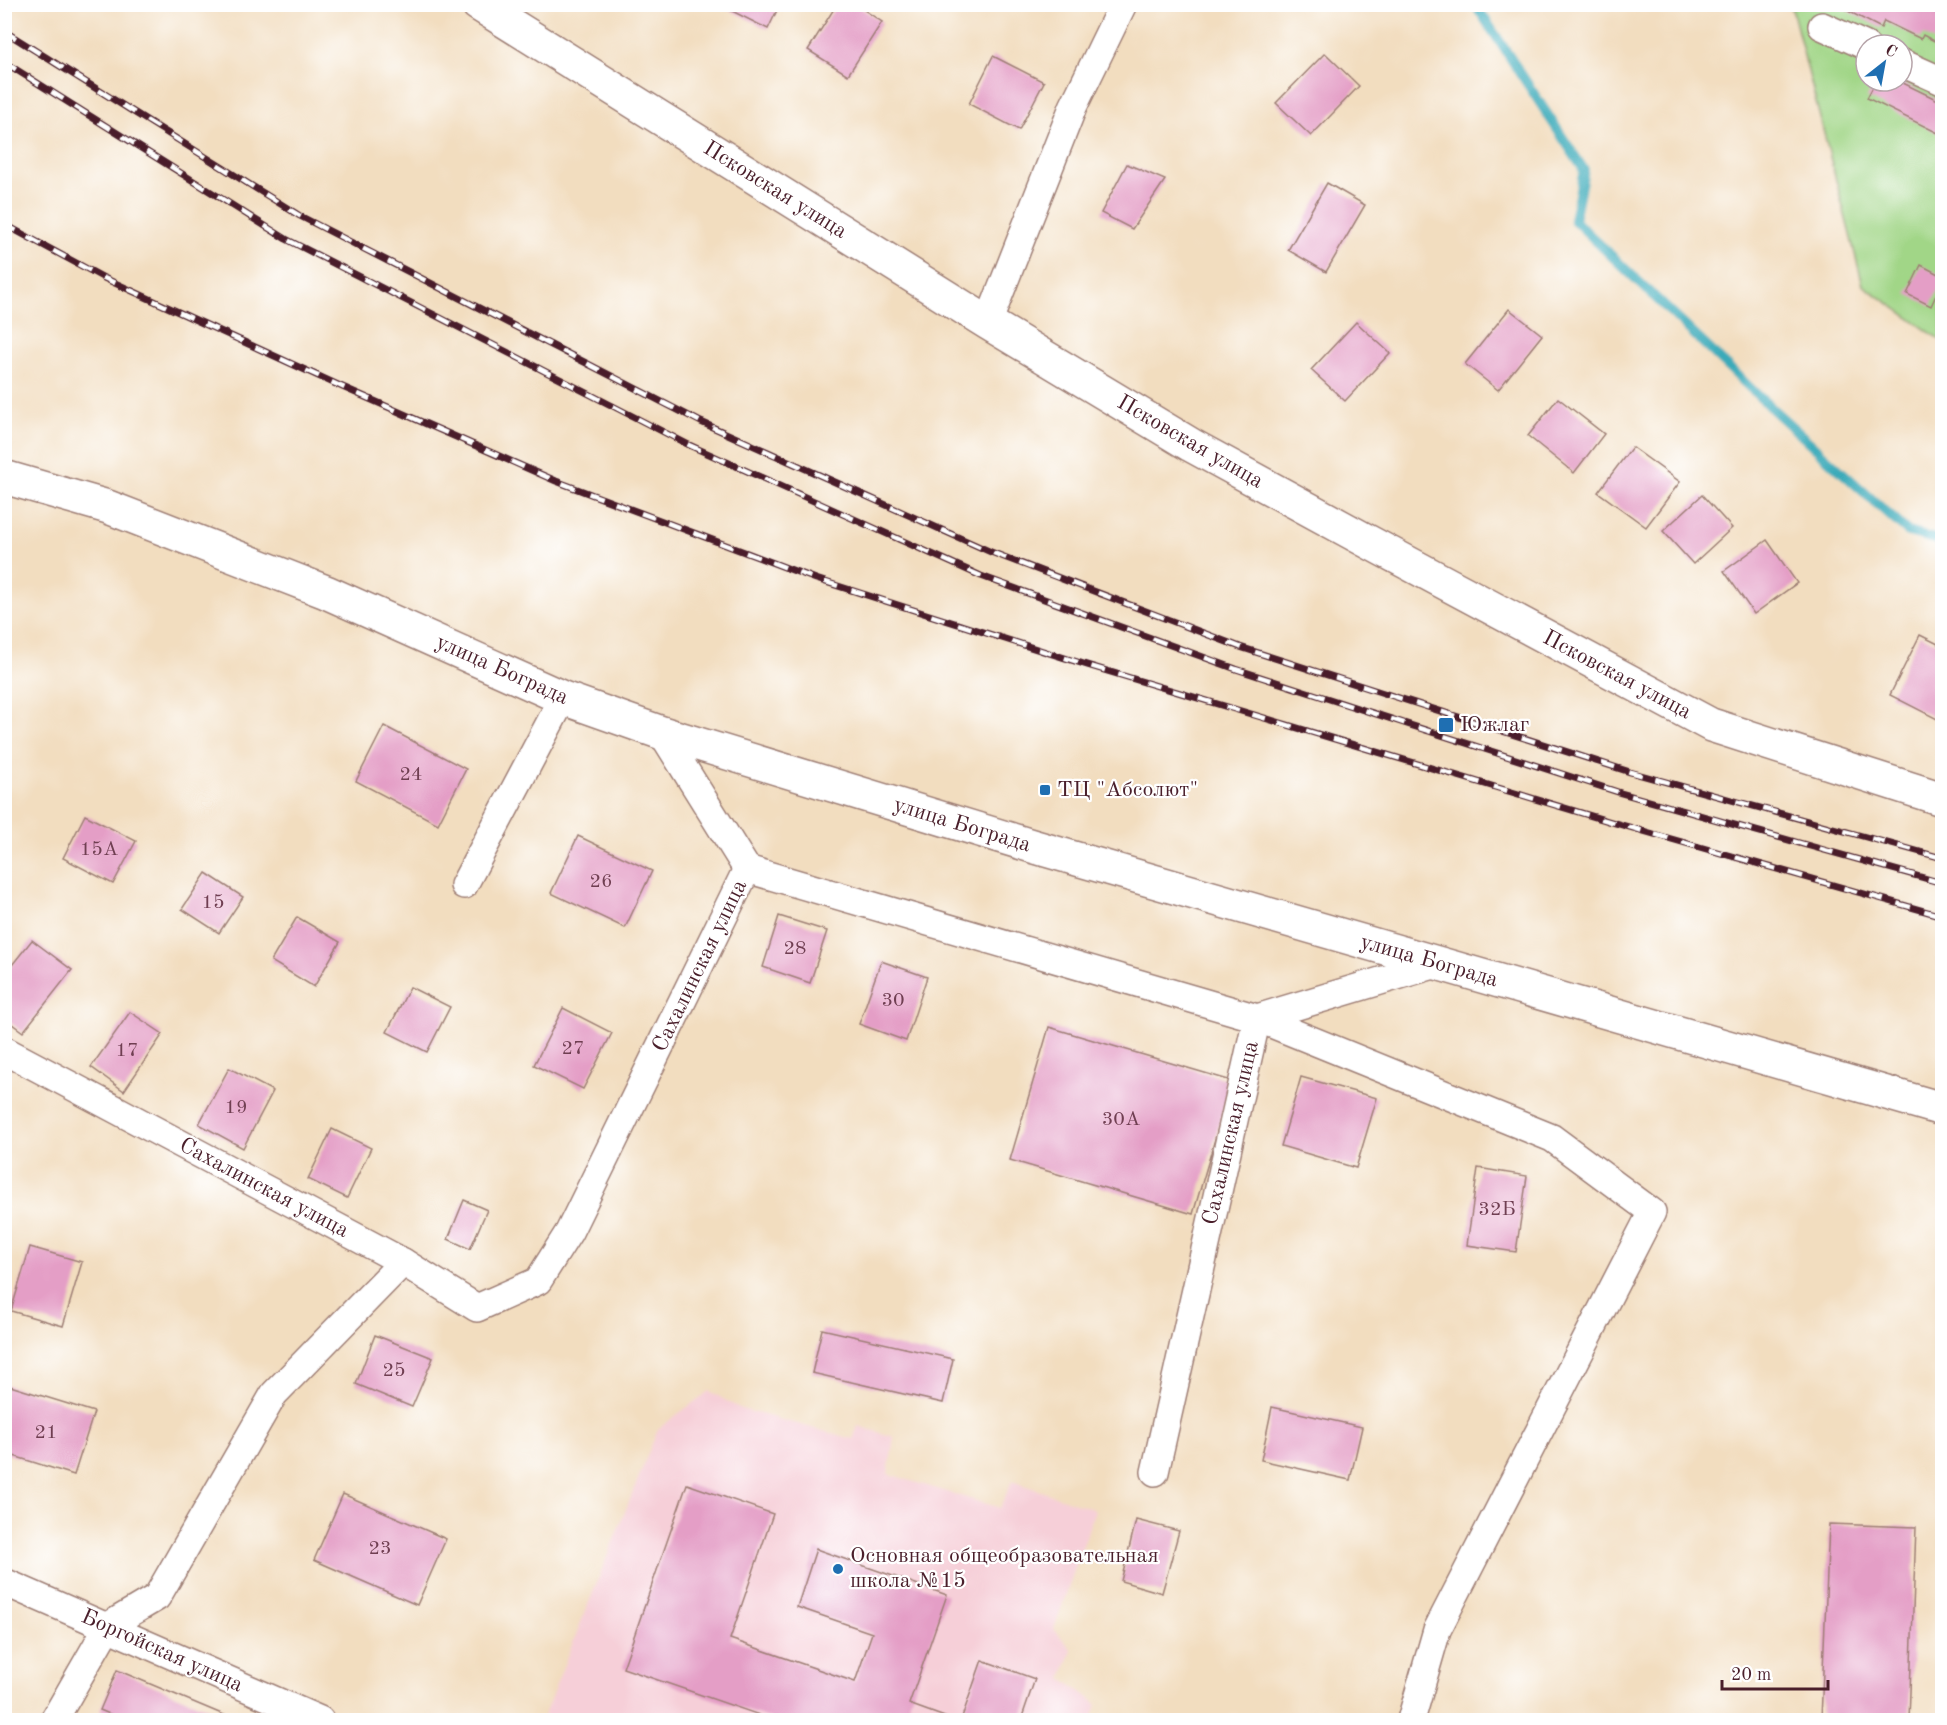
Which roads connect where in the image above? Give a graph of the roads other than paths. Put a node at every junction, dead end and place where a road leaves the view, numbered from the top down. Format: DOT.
graph roads {
  1 [pos="478,4"];
  2 [pos="1123,4"];
  3 [pos="1822,27"];
  4 [pos="1854,41"];
  5 [pos="1914,68"];
  6 [pos="1942,81"];
  7 [pos="988,323"];
  8 [pos="4,477"];
  9 [pos="563,698"];
  10 [pos="662,733"];
  11 [pos="1942,799"];
  12 [pos="747,869"];
  13 [pos="464,885"];
  14 [pos="1437,964"];
  15 [pos="1257,1018"];
  16 [pos="4,1050"];
  17 [pos="1942,1109"];
  18 [pos="403,1262"];
  19 [pos="1155,1472"];
  20 [pos="4,1582"];
  21 [pos="108,1626"];
  22 [pos="54,1720"];
  23 [pos="320,1720"];
  24 [pos="1411,1720"];
  1 -- 7 [label="main road, Псковская улица"];
  2 -- 7 [label="street"];
  3 -- 4 [label="street"];
  5 -- 6 [label="street"];
  7 -- 11 [label="main road, Псковская улица"];
  8 -- 9 [label="main road, улица Бограда"];
  9 -- 10 [label="main road, улица Бограда"];
  9 -- 13 [label="street"];
  10 -- 12 [label="street"];
  10 -- 14 [label="main road, улица Бограда"];
  12 -- 15 [label="street, Сахалинская улица"];
  12 -- 18 [label="street, Сахалинская улица"];
  14 -- 15 [label="street"];
  14 -- 17 [label="main road, улица Бограда"];
  15 -- 19 [label="street, Сахалинская улица"];
  15 -- 24 [label="street"];
  16 -- 18 [label="street, Сахалинская улица"];
  18 -- 21 [label="street"];
  20 -- 21 [label="street, Боргойская улица"];
  21 -- 22 [label="street"];
  21 -- 23 [label="street, Боргойская улица"];
}
